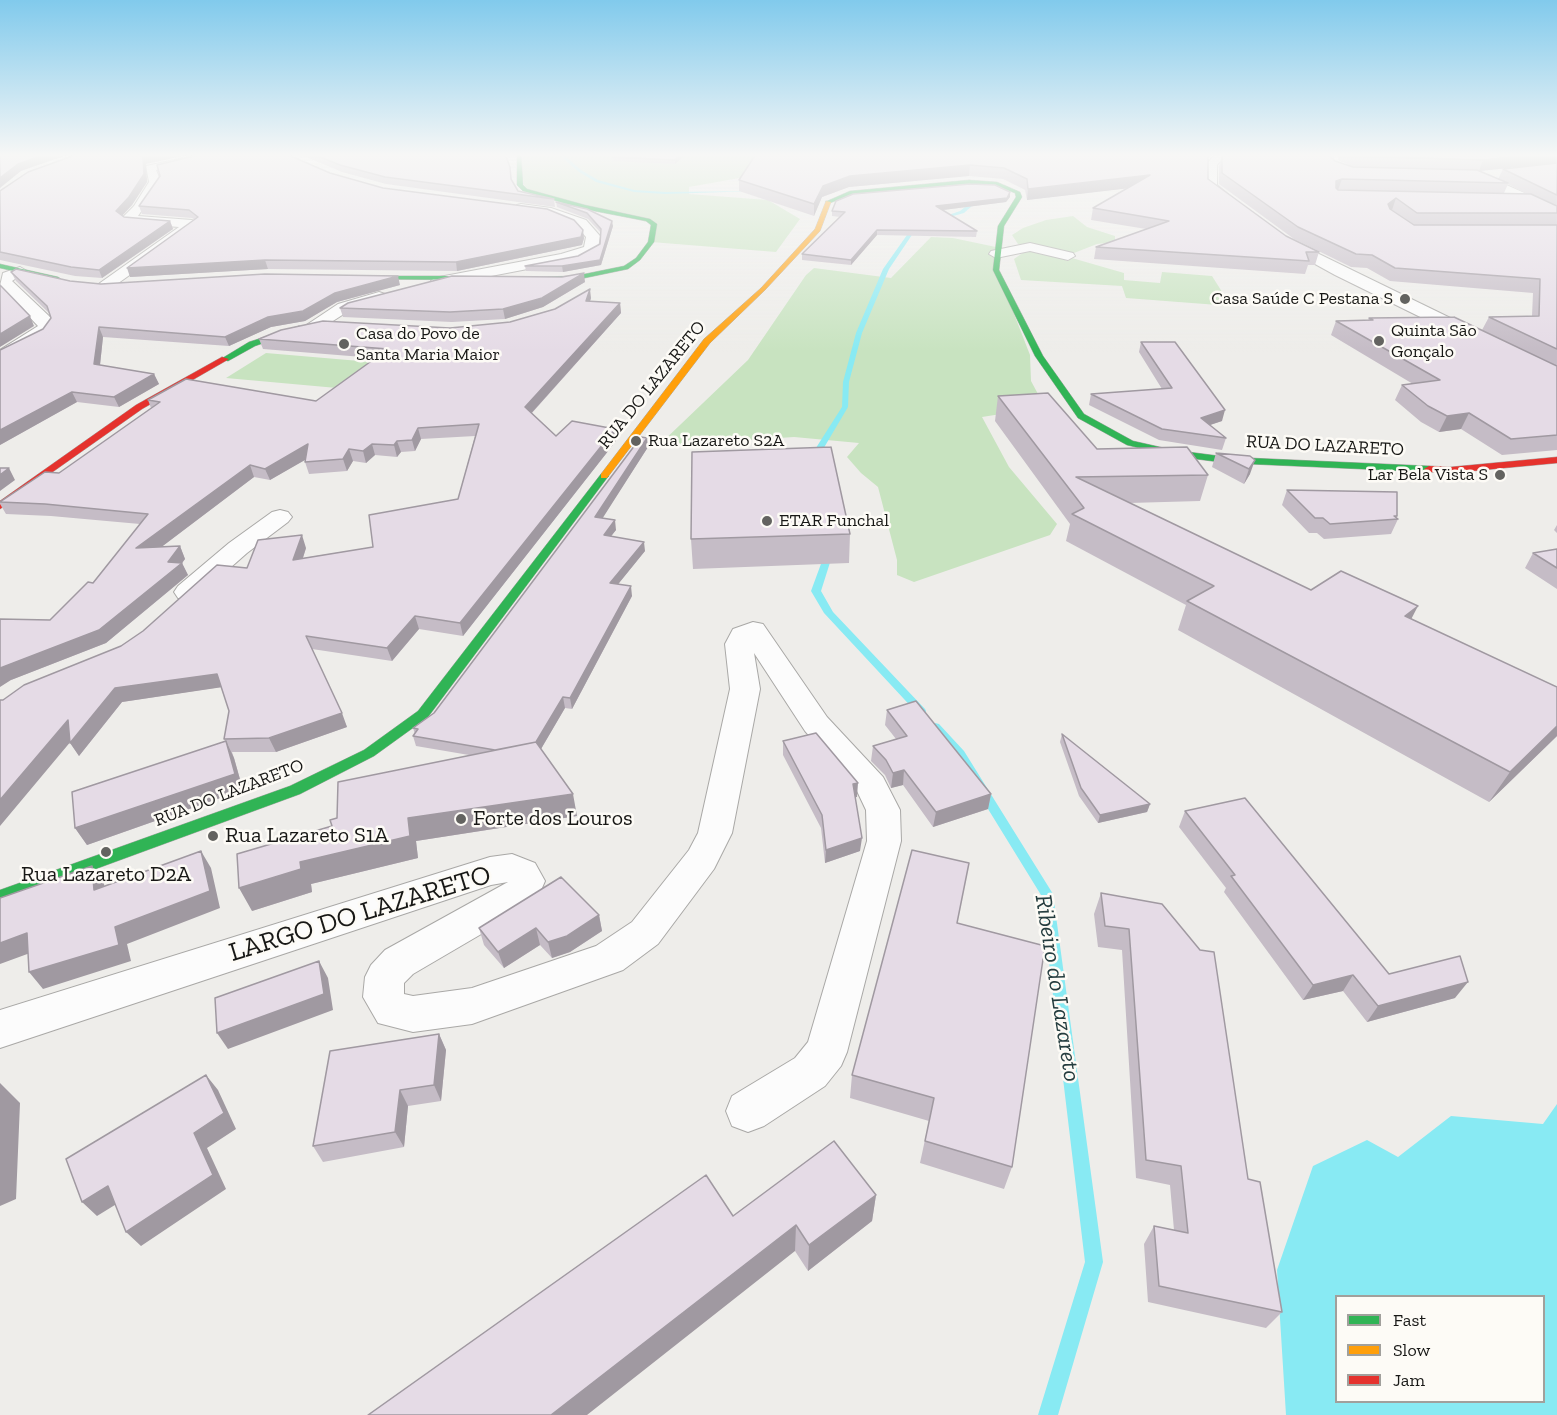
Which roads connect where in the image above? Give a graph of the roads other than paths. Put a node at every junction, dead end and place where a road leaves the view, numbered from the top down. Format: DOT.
graph roads {
  1 [pos="140,220"];
  2 [pos="573,220"];
  3 [pos="643,220"];
  4 [pos="822,220"];
  5 [pos="1005,220"];
  6 [pos="1267,230"];
  7 [pos="996,254"];
  8 [pos="1068,256"];
  9 [pos="0,266"];
  10 [pos="626,268"];
  11 [pos="20,271"];
  12 [pos="337,276"];
  13 [pos="452,278"];
  14 [pos="575,278"];
  15 [pos="75,283"];
  16 [pos="100,286"];
  17 [pos="128,286"];
  18 [pos="339,324"];
  19 [pos="313,326"];
  20 [pos="1491,344"];
  21 [pos="0,357"];
  22 [pos="1557,460"];
  23 [pos="0,506"];
  24 [pos="280,517"];
  25 [pos="171,607"];
  26 [pos="71,872"];
  27 [pos="0,884"];
  28 [pos="0,897"];
  29 [pos="0,1029"];
  30 [pos="748,1111"];
  1 -- 16 [label="street"];
  2 -- 13 [label="street"];
  3 -- 10 [label="street"];
  4 -- 26 [label="street, RUA DO LAZARETO"];
  5 -- 7 [label="street, RUA DO LAZARETO"];
  6 -- 20 [label="street"];
  7 -- 8 [label="street"];
  7 -- 22 [label="street, RUA DO LAZARETO"];
  9 -- 11 [label="street"];
  10 -- 14 [label="street"];
  10 -- 14 [label="street"];
  11 -- 15 [label="street"];
  11 -- 21 [label="street"];
  12 -- 13 [label="street"];
  13 -- 14 [label="street"];
  13 -- 19 [label="street"];
  16 -- 17 [label="street"];
  18 -- 19 [label="street"];
  19 -- 23 [label="street"];
  24 -- 25 [label="street"];
  26 -- 27 [label="street"];
  26 -- 28 [label="street, RUA DO LAZARETO"];
  29 -- 30 [label="street, LARGO DO LAZARETO"];
}
